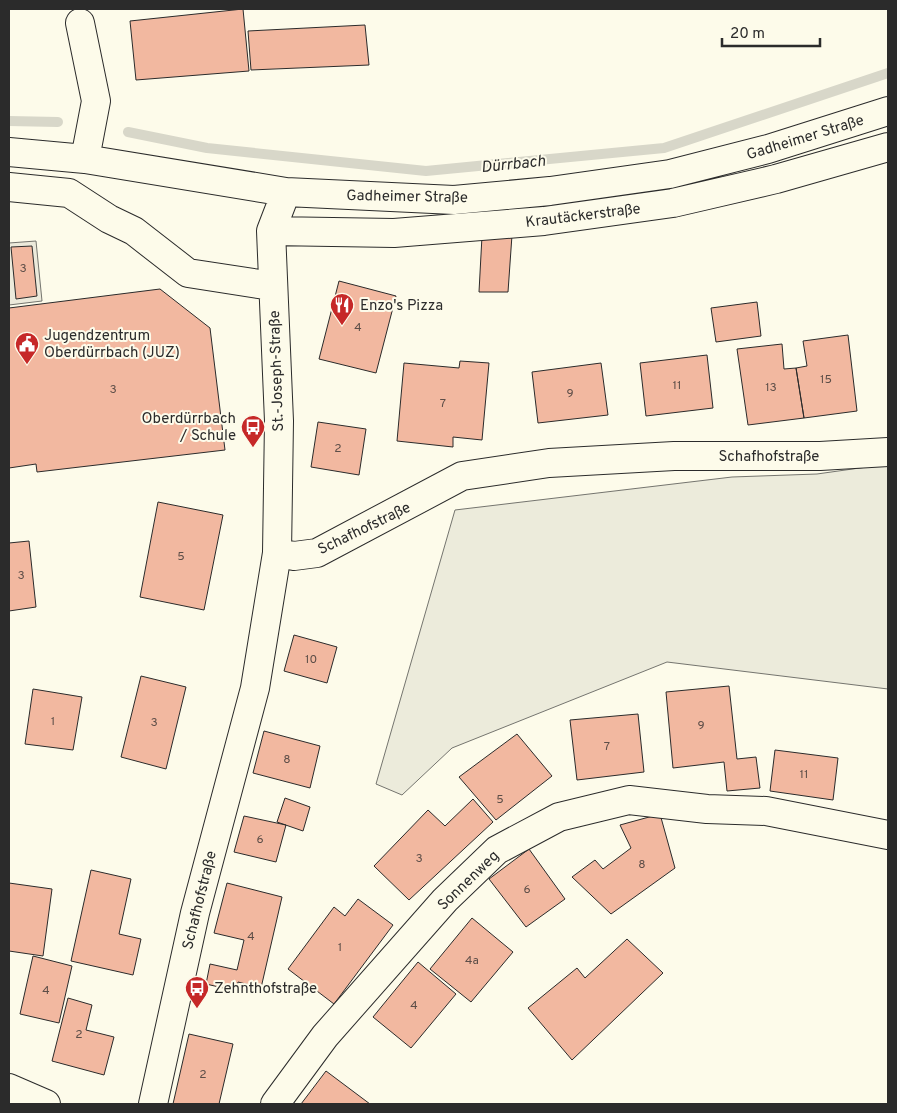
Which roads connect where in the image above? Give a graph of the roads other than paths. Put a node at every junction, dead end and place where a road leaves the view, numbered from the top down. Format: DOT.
graph roads {
  1 [pos="80,23"];
  2 [pos="888,111"];
  3 [pos="888,147"];
  4 [pos="9,152"];
  5 [pos="85,159"];
  6 [pos="9,186"];
  7 [pos="286,192"];
  8 [pos="270,231"];
  9 [pos="272,286"];
  10 [pos="888,452"];
  11 [pos="276,553"];
  12 [pos="888,835"];
  13 [pos="9,1088"];
  14 [pos="46,1104"];
  15 [pos="153,1104"];
  16 [pos="275,1104"];
  1 -- 5 [label="street"];
  2 -- 7 [label="street, Gadheimer Straße"];
  3 -- 8 [label="street, Krautäckerstraße"];
  4 -- 5 [label="street, Gadheimer Straße"];
  5 -- 7 [label="street, Gadheimer Straße"];
  6 -- 9 [label="street"];
  7 -- 8 [label="street, St.-Joseph-Straße"];
  8 -- 9 [label="street, St.-Joseph-Straße"];
  9 -- 11 [label="street, St.-Joseph-Straße"];
  10 -- 11 [label="street, Schafhofstraße"];
  11 -- 15 [label="street, Schafhofstraße"];
  12 -- 16 [label="street, Sonnenweg"];
  13 -- 14 [label="street"];
}
